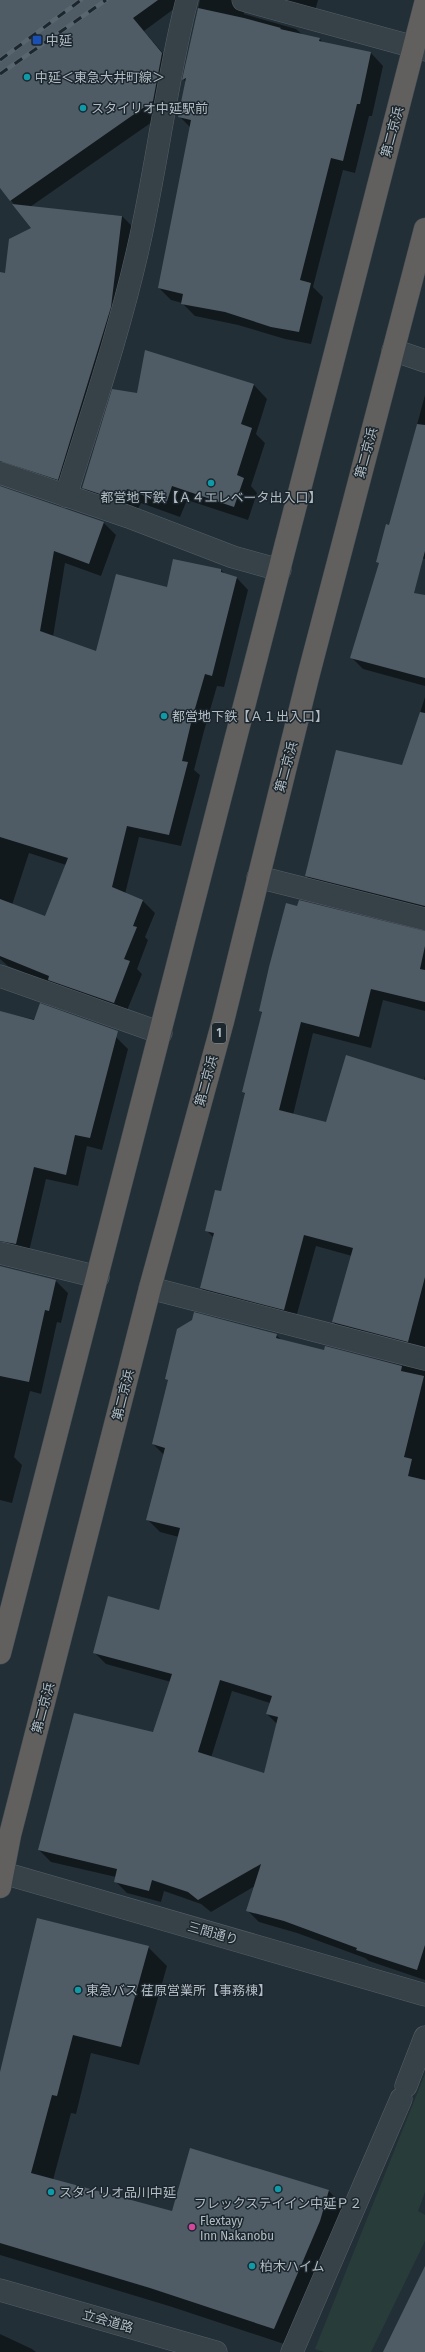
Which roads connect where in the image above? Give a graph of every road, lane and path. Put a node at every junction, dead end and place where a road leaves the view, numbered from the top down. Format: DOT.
graph roads {
  1 [pos="187,0"];
  2 [pos="243,0"];
  3 [pos="425,4"];
  4 [pos="419,48"];
  5 [pos="425,229"];
  6 [pos="393,350"];
  7 [pos="425,361"];
  8 [pos="0,474"];
  9 [pos="66,496"];
  10 [pos="280,570"];
  11 [pos="258,877"];
  12 [pos="425,919"];
  13 [pos="0,976"];
  14 [pos="161,1033"];
  15 [pos="0,1252"];
  16 [pos="98,1277"];
  17 [pos="150,1288"];
  18 [pos="425,1359"];
  19 [pos="0,1654"];
  20 [pos="1,1877"];
  21 [pos="425,1995"];
  22 [pos="425,2037"];
  23 [pos="0,2290"];
  24 [pos="216,2352"];
  25 [pos="292,2352"];
  1 -- 9 [label="street"];
  2 -- 4 [label="street"];
  3 -- 4 [label="highway, 第二京浜"];
  4 -- 10 [label="highway, 第二京浜"];
  5 -- 6 [label="highway, 第二京浜 / 1"];
  6 -- 7 [label="street"];
  6 -- 11 [label="highway, 第二京浜 / 1"];
  8 -- 9 [label="street"];
  9 -- 10 [label="street"];
  10 -- 14 [label="highway, 第二京浜"];
  11 -- 12 [label="street"];
  11 -- 17 [label="highway, 第二京浜 / 1"];
  13 -- 14 [label="street"];
  14 -- 16 [label="highway, 第二京浜"];
  15 -- 16 [label="street"];
  16 -- 19 [label="highway, 第二京浜"];
  17 -- 18 [label="street"];
  17 -- 20 [label="highway, 第二京浜 / 1"];
  20 -- 21 [label="street, 三間通り"];
  22 -- 25 [label="street"];
  23 -- 24 [label="street, 立会道路"];
}
